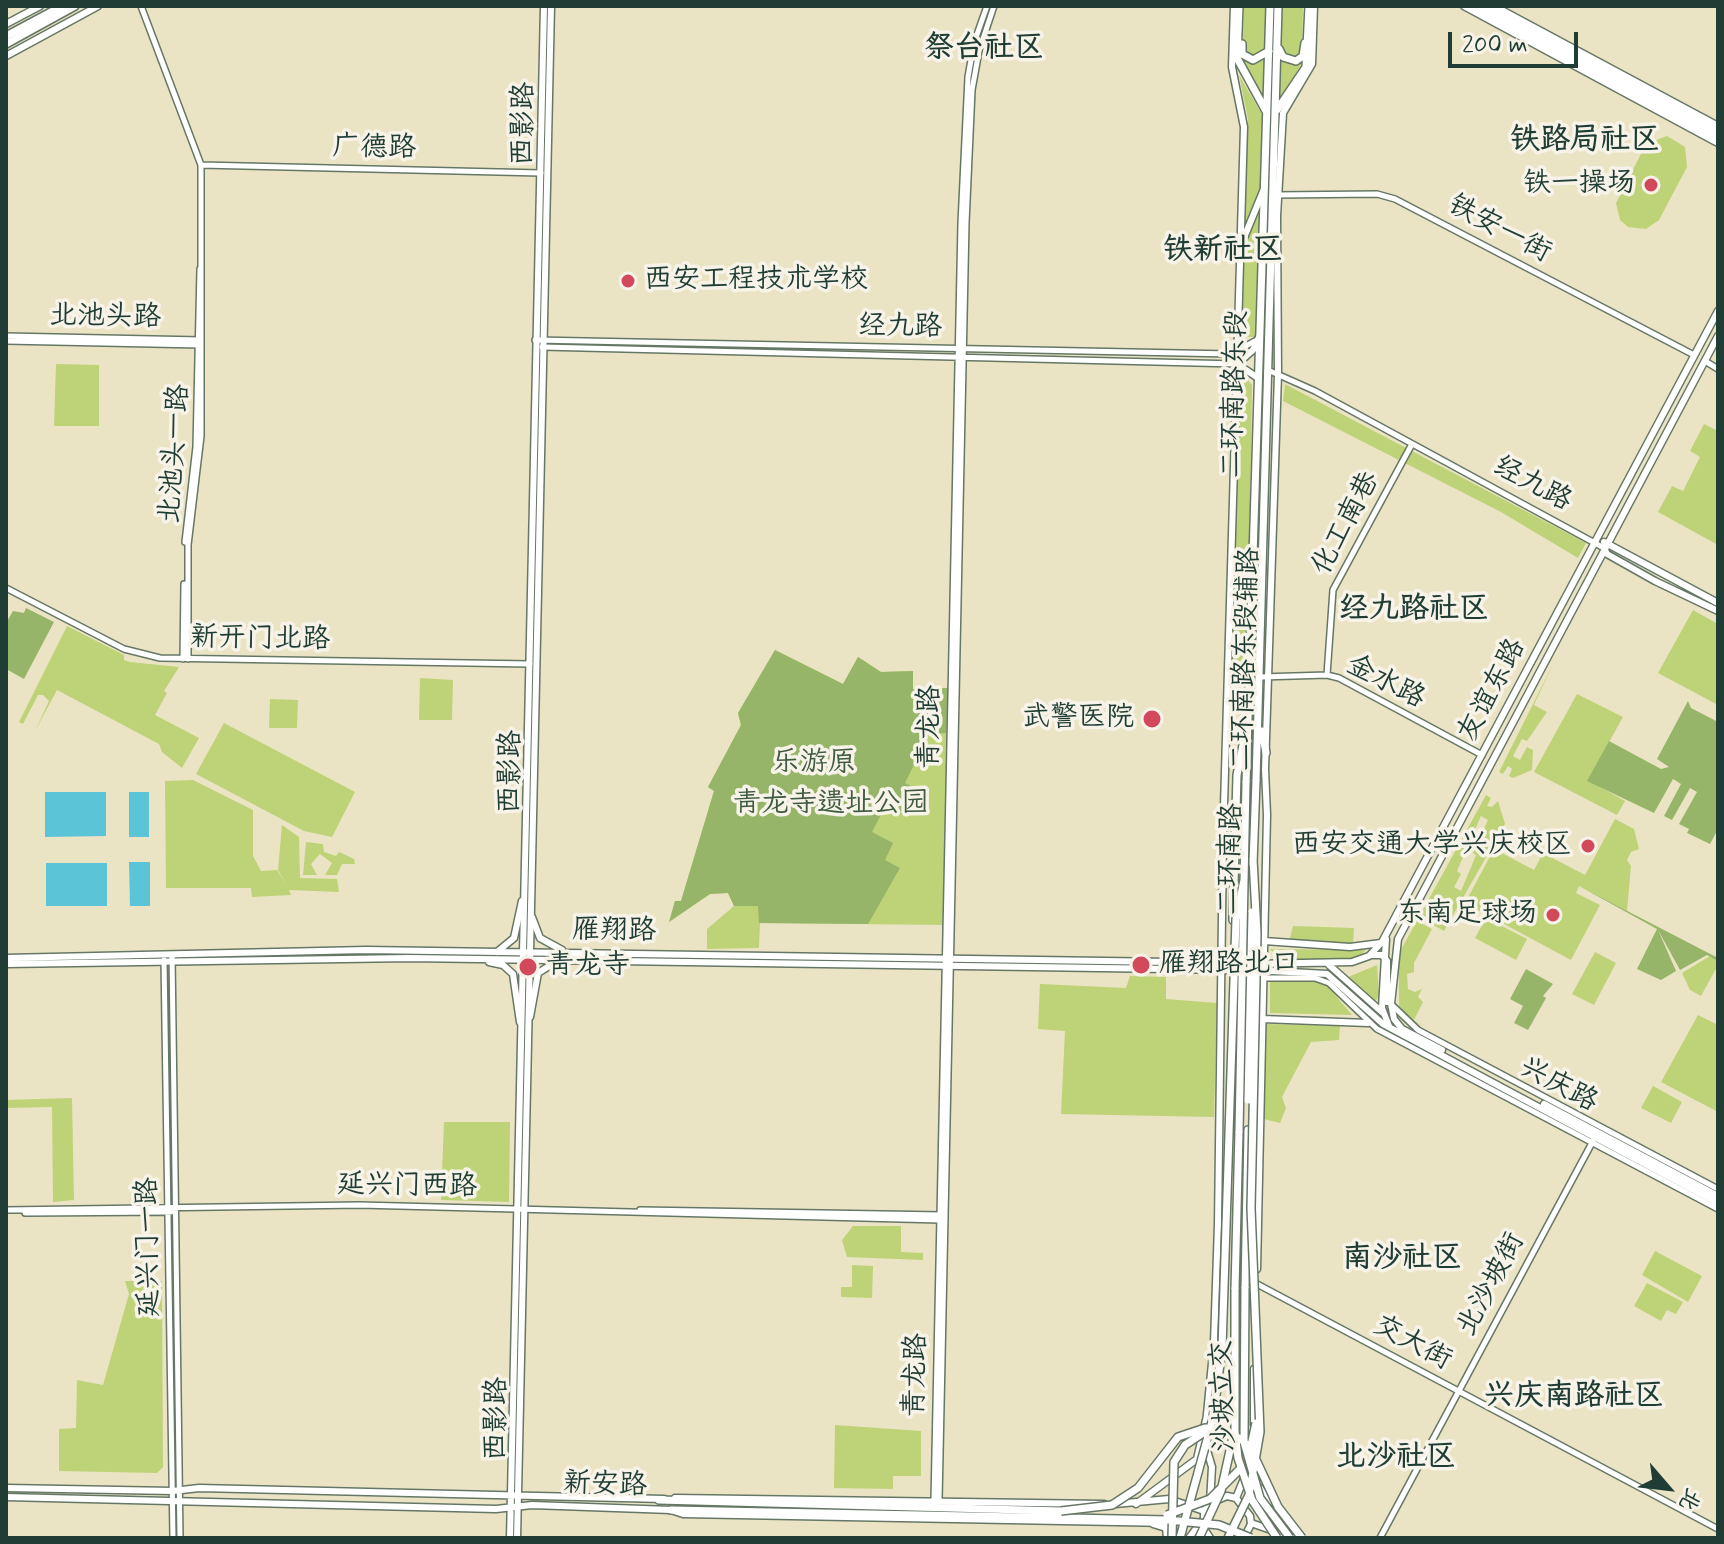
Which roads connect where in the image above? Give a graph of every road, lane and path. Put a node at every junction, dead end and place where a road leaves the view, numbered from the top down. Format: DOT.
graph roads {
  1 [pos="40,6"];
  2 [pos="62,6"];
  3 [pos="75,6"];
  4 [pos="98,6"];
  5 [pos="141,6"];
  6 [pos="544,6"];
  7 [pos="551,6"];
  8 [pos="987,6"];
  9 [pos="994,6"];
  10 [pos="1238,6"];
  11 [pos="1270,6"];
  12 [pos="1278,6"];
  13 [pos="1309,6"];
  14 [pos="1467,6"];
  15 [pos="1483,6"];
  16 [pos="1494,6"];
  17 [pos="6,24"];
  18 [pos="7,40"];
  19 [pos="1278,47"];
  20 [pos="1269,51"];
  21 [pos="6,56"];
  22 [pos="1271,112"];
  23 [pos="1718,135"];
  24 [pos="201,165"];
  25 [pos="543,172"];
  26 [pos="1266,186"];
  27 [pos="1275,195"];
  28 [pos="1239,250"];
  29 [pos="1718,311"];
  30 [pos="1718,336"];
  31 [pos="1260,337"];
  32 [pos="6,338"];
  33 [pos="200,342"];
  34 [pos="535,343"];
  35 [pos="543,344"];
  36 [pos="962,352"];
  37 [pos="1236,352"];
  38 [pos="1694,355"];
  39 [pos="1705,361"];
  40 [pos="1237,364"];
  41 [pos="1718,369"];
  42 [pos="1274,372"];
  43 [pos="1258,378"];
  44 [pos="1412,444"];
  45 [pos="1597,541"];
  46 [pos="1606,545"];
  47 [pos="6,588"];
  48 [pos="1718,603"];
  49 [pos="1718,611"];
  50 [pos="185,659"];
  51 [pos="530,664"];
  52 [pos="1327,675"];
  53 [pos="1265,677"];
  54 [pos="1250,716"];
  55 [pos="1259,716"];
  56 [pos="1266,753"];
  57 [pos="1483,756"];
  58 [pos="1256,781"];
  59 [pos="1246,783"];
  60 [pos="1253,859"];
  61 [pos="1244,880"];
  62 [pos="524,897"];
  63 [pos="531,910"];
  64 [pos="1385,938"];
  65 [pos="1264,941"];
  66 [pos="491,953"];
  67 [pos="573,953"];
  68 [pos="526,956"];
  69 [pos="1369,956"];
  70 [pos="1384,956"];
  71 [pos="6,958"];
  72 [pos="168,959"];
  73 [pos="470,959"];
  74 [pos="563,961"];
  75 [pos="949,962"];
  76 [pos="6,964"];
  77 [pos="1321,964"];
  78 [pos="1222,967"];
  79 [pos="1232,967"];
  80 [pos="1263,970"];
  81 [pos="1387,1008"];
  82 [pos="1370,1015"];
  83 [pos="1262,1019"];
  84 [pos="1368,1023"];
  85 [pos="524,1028"];
  86 [pos="1392,1028"];
  87 [pos="1243,1130"];
  88 [pos="1594,1139"];
  89 [pos="1239,1169"];
  90 [pos="1228,1187"];
  91 [pos="1718,1189"];
  92 [pos="1718,1196"];
  93 [pos="1718,1203"];
  94 [pos="173,1208"];
  95 [pos="521,1208"];
  96 [pos="1718,1209"];
  97 [pos="6,1212"];
  98 [pos="943,1218"];
  99 [pos="1226,1264"];
  100 [pos="1257,1284"];
  101 [pos="1235,1289"];
  102 [pos="1214,1343"];
  103 [pos="1257,1379"];
  104 [pos="1457,1392"];
  105 [pos="1206,1420"];
  106 [pos="1220,1430"];
  107 [pos="1235,1431"];
  108 [pos="1255,1435"];
  109 [pos="6,1488"];
  110 [pos="177,1490"];
  111 [pos="515,1496"];
  112 [pos="6,1497"];
  113 [pos="1236,1498"];
  114 [pos="659,1500"];
  115 [pos="936,1500"];
  116 [pos="176,1501"];
  117 [pos="1210,1503"];
  118 [pos="1134,1504"];
  119 [pos="514,1505"];
  120 [pos="671,1510"];
  121 [pos="1204,1511"];
  122 [pos="1060,1514"];
  123 [pos="1142,1520"];
  124 [pos="1202,1521"];
  125 [pos="1251,1523"];
  126 [pos="1153,1524"];
  127 [pos="1718,1529"];
  128 [pos="173,1538"];
  129 [pos="180,1538"];
  130 [pos="510,1538"];
  131 [pos="517,1538"];
  132 [pos="1170,1538"];
  133 [pos="1180,1538"];
  134 [pos="1189,1538"];
  135 [pos="1199,1538"];
  136 [pos="1210,1538"];
  137 [pos="1228,1538"];
  138 [pos="1244,1538"];
  139 [pos="1251,1538"];
  140 [pos="1277,1538"];
  141 [pos="1292,1538"];
  142 [pos="1303,1538"];
  143 [pos="1380,1538"];
  1 -- 17 [label="main road"];
  2 -- 18 [label="highway"];
  3 -- 18 [label="highway"];
  4 -- 21 [label="main road"];
  5 -- 24 [label="street, 北池头一路"];
  6 -- 25 [label="main road, 西影路"];
  7 -- 25 [label="main road, 西影路"];
  8 -- 36 [label="street, 青龙路"];
  9 -- 36 [label="street, 青龙路"];
  10 -- 20 [label="highway"];
  10 -- 22 [label="highway"];
  10 -- 28 [label="main road, 二环南路东段辅路"];
  11 -- 20 [label="highway, 二环南路东段"];
  12 -- 19 [label="highway"];
  13 -- 19 [label="highway"];
  13 -- 22 [label="highway"];
  13 -- 27 [label="main road"];
  14 -- 23 [label="main road"];
  15 -- 23 [label="main road"];
  16 -- 23 [label="main road"];
  19 -- 22 [label="highway"];
  20 -- 22 [label="highway, 二环南路东段"];
  22 -- 26 [label="highway, 二环南路东段"];
  22 -- 27 [label="highway, 二环南路东段"];
  24 -- 25 [label="street, 广德路"];
  24 -- 33 [label="street, 北池头一路"];
  25 -- 34 [label="main road, 西影路"];
  25 -- 35 [label="main road, 西影路"];
  26 -- 28 [label="main road"];
  26 -- 31 [label="highway, 二环南路东段"];
  27 -- 38 [label="street, 铁安一街"];
  27 -- 42 [label="highway, 二环南路东段"];
  28 -- 37 [label="main road, 二环南路东段辅路"];
  29 -- 38 [label="main road, 友谊东路"];
  30 -- 39 [label="main road, 友谊东路"];
  31 -- 37 [label="street"];
  31 -- 40 [label="main road"];
  31 -- 43 [label="highway, 二环南路东段"];
  32 -- 33 [label="street, 北池头路"];
  33 -- 50 [label="street, 北池头一路"];
  34 -- 35 [label="street, 经九路"];
  34 -- 51 [label="main road, 西影路"];
  35 -- 36 [label="street, 经九路"];
  35 -- 63 [label="main road, 西影路"];
  36 -- 37 [label="street, 经九路"];
  36 -- 40 [label="street, 经九路"];
  36 -- 75 [label="street, 青龙路"];
  37 -- 40 [label="main road, 二环南路东段辅路"];
  38 -- 45 [label="main road, 友谊东路"];
  39 -- 41 [label="street"];
  39 -- 46 [label="main road, 友谊东路"];
  40 -- 43 [label="main road"];
  40 -- 78 [label="main road, 二环南路东段辅路"];
  42 -- 44 [label="street, 经九路"];
  42 -- 53 [label="highway, 二环南路东段"];
  43 -- 54 [label="highway, 二环南路东段"];
  44 -- 45 [label="street, 经九路"];
  44 -- 52 [label="street, 化工南巷"];
  45 -- 46 [label="main road"];
  45 -- 57 [label="main road, 友谊东路"];
  46 -- 48 [label="main road"];
  46 -- 49 [label="main road"];
  46 -- 81 [label="main road, 友谊东路"];
  47 -- 50 [label="street, 新开门北路"];
  50 -- 51 [label="street, 新开门北路"];
  51 -- 62 [label="main road, 西影路"];
  52 -- 53 [label="street, 金水路"];
  52 -- 57 [label="street, 金水路"];
  53 -- 55 [label="highway, 二环南路东段"];
  53 -- 56 [label="main road, 二环南路东段辅路"];
  54 -- 59 [label="highway, 二环南路东段"];
  54 -- 79 [label="highway"];
  55 -- 56 [label="highway"];
  55 -- 58 [label="highway, 二环南路东段"];
  56 -- 65 [label="main road, 二环南路东段辅路"];
  57 -- 64 [label="main road, 友谊东路"];
  58 -- 60 [label="highway, 二环南路, bridge"];
  59 -- 61 [label="highway, 二环南路, bridge"];
  60 -- 87 [label="highway, 二环南路, bridge"];
  60 -- 103 [label="highway, bridge"];
  61 -- 87 [label="highway, 二环南路, bridge"];
  61 -- 133 [label="highway, bridge"];
  62 -- 66 [label="main road"];
  62 -- 68 [label="main road, 西影路"];
  63 -- 67 [label="main road"];
  63 -- 68 [label="main road, 西影路"];
  64 -- 65 [label="main road"];
  64 -- 69 [label="main road, 友谊东路"];
  64 -- 70 [label="main road"];
  65 -- 80 [label="main road, 二环南路东段辅路"];
  66 -- 68 [label="main road, 雁翔路"];
  66 -- 72 [label="main road, 雁翔路"];
  67 -- 68 [label="main road, 雁翔路"];
  67 -- 75 [label="main road, 雁翔路"];
  68 -- 73 [label="main road, 雁翔路"];
  68 -- 74 [label="main road, 雁翔路"];
  68 -- 85 [label="main road, 西影路"];
  69 -- 70 [label="main road"];
  69 -- 77 [label="main road"];
  70 -- 81 [label="main road"];
  70 -- 81 [label="main road"];
  71 -- 72 [label="main road, 雁翔路"];
  72 -- 73 [label="main road, 雁翔路"];
  72 -- 76 [label="main road, 雁翔路"];
  72 -- 94 [label="street, 延兴门一路"];
  73 -- 85 [label="main road"];
  74 -- 75 [label="main road, 雁翔路"];
  74 -- 85 [label="main road"];
  75 -- 78 [label="main road, 雁翔路"];
  75 -- 98 [label="street, 青龙路"];
  77 -- 80 [label="main road"];
  77 -- 81 [label="main road"];
  78 -- 79 [label="main road"];
  78 -- 102 [label="main road, 二环南路东段辅路"];
  79 -- 80 [label="main road"];
  79 -- 90 [label="main road"];
  80 -- 82 [label="main road, 兴庆路"];
  80 -- 83 [label="main road, 二环南路东段辅路"];
  80 -- 84 [label="street"];
  81 -- 82 [label="main road"];
  81 -- 86 [label="main road"];
  81 -- 91 [label="street"];
  81 -- 92 [label="main road, 兴庆路"];
  82 -- 86 [label="main road, 兴庆路"];
  83 -- 84 [label="main road"];
  83 -- 100 [label="main road, 二环南路东段辅路"];
  84 -- 88 [label="street"];
  85 -- 95 [label="main road, 西影路"];
  86 -- 88 [label="main road, 兴庆路"];
  87 -- 89 [label="highway, 沙坡立交"];
  87 -- 141 [label="highway, 沙坡立交, bridge"];
  88 -- 93 [label="main road, 兴庆路"];
  88 -- 96 [label="street"];
  88 -- 104 [label="street, 北沙坡街"];
  89 -- 90 [label="highway"];
  89 -- 101 [label="highway, 沙坡立交"];
  90 -- 99 [label="main road"];
  94 -- 95 [label="street, 延兴门西路"];
  94 -- 97 [label="street, 延兴门西路"];
  94 -- 110 [label="street, 延兴门一路"];
  95 -- 98 [label="street, 延兴门西路"];
  95 -- 111 [label="main road, 西影路"];
  98 -- 115 [label="street, 青龙路"];
  99 -- 101 [label="highway"];
  99 -- 102 [label="main road"];
  100 -- 104 [label="street, 交大街"];
  100 -- 108 [label="main road, 二环南路东段辅路"];
  101 -- 107 [label="highway, 沙坡立交, bridge"];
  102 -- 105 [label="main road"];
  103 -- 123 [label="highway, bridge"];
  103 -- 137 [label="highway, bridge"];
  104 -- 127 [label="street, 交大街"];
  104 -- 143 [label="street, 北沙坡街"];
  105 -- 117 [label="main road"];
  105 -- 118 [label="main road"];
  106 -- 122 [label="highway, bridge"];
  106 -- 132 [label="highway, bridge"];
  106 -- 142 [label="highway, bridge"];
  107 -- 135 [label="highway, bridge"];
  107 -- 140 [label="highway, 沙坡立交, bridge"];
  108 -- 113 [label="main road"];
  108 -- 142 [label="main road, 二环南路东段辅路"];
  109 -- 110 [label="main road, 新安路"];
  110 -- 111 [label="main road, 新安路"];
  110 -- 116 [label="street, 延兴门一路"];
  111 -- 114 [label="main road, 新安路"];
  111 -- 119 [label="main road, 西影路"];
  112 -- 116 [label="main road, 新安路"];
  113 -- 117 [label="main road"];
  113 -- 125 [label="main road"];
  114 -- 115 [label="main road, 新安路"];
  114 -- 122 [label="highway"];
  115 -- 118 [label="main road, 新安路"];
  116 -- 119 [label="main road, 新安路"];
  116 -- 128 [label="street, 延兴门一路"];
  116 -- 129 [label="street, 延兴门一路"];
  117 -- 121 [label="main road"];
  118 -- 121 [label="main road, 新安路"];
  119 -- 120 [label="main road, 新安路"];
  119 -- 130 [label="main road, 西影路"];
  119 -- 131 [label="main road, 西影路"];
  120 -- 122 [label="highway"];
  120 -- 126 [label="main road, 新安路"];
  121 -- 124 [label="main road"];
  122 -- 123 [label="highway"];
  123 -- 139 [label="highway, bridge"];
  124 -- 126 [label="main road, 新安路"];
  124 -- 134 [label="main road"];
  124 -- 136 [label="main road"];
  125 -- 138 [label="main road"];
  125 -- 141 [label="main road"];
  126 -- 132 [label="main road"];
}
